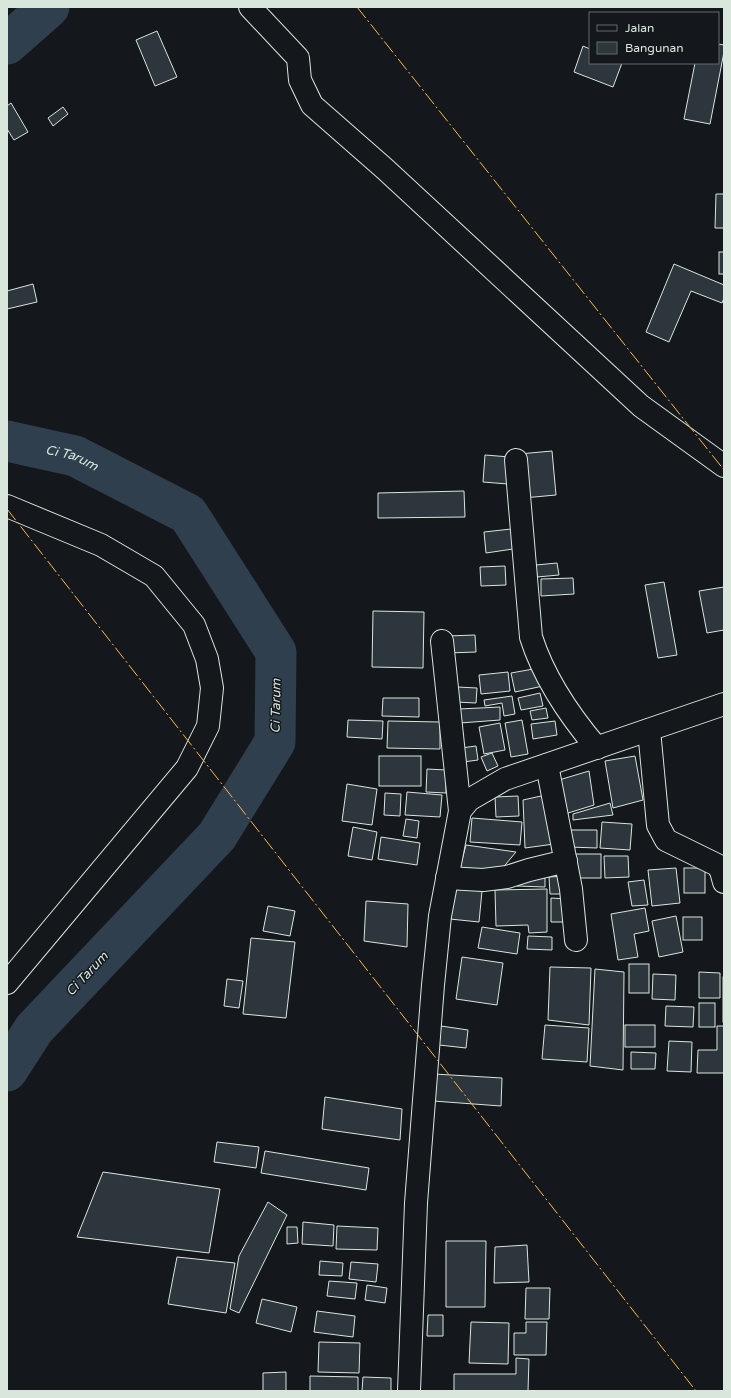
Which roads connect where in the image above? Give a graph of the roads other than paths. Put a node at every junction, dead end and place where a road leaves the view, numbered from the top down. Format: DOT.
graph roads {
  1 [pos="250,7"];
  2 [pos="516,460"];
  3 [pos="724,466"];
  4 [pos="7,506"];
  5 [pos="442,641"];
  6 [pos="724,704"];
  7 [pos="649,730"];
  8 [pos="597,748"];
  9 [pos="547,765"];
  10 [pos="460,811"];
  11 [pos="566,862"];
  12 [pos="447,878"];
  13 [pos="724,882"];
  14 [pos="576,940"];
  15 [pos="7,983"];
  16 [pos="409,1391"];
  1 -- 3 [label="street"];
  2 -- 8 [label="street"];
  4 -- 15 [label="street"];
  5 -- 10 [label="street"];
  6 -- 7 [label="street"];
  7 -- 8 [label="street"];
  7 -- 13 [label="street"];
  8 -- 9 [label="street"];
  9 -- 10 [label="street"];
  9 -- 11 [label="street"];
  10 -- 12 [label="street"];
  11 -- 12 [label="street"];
  11 -- 14 [label="street"];
  12 -- 16 [label="street"];
}
